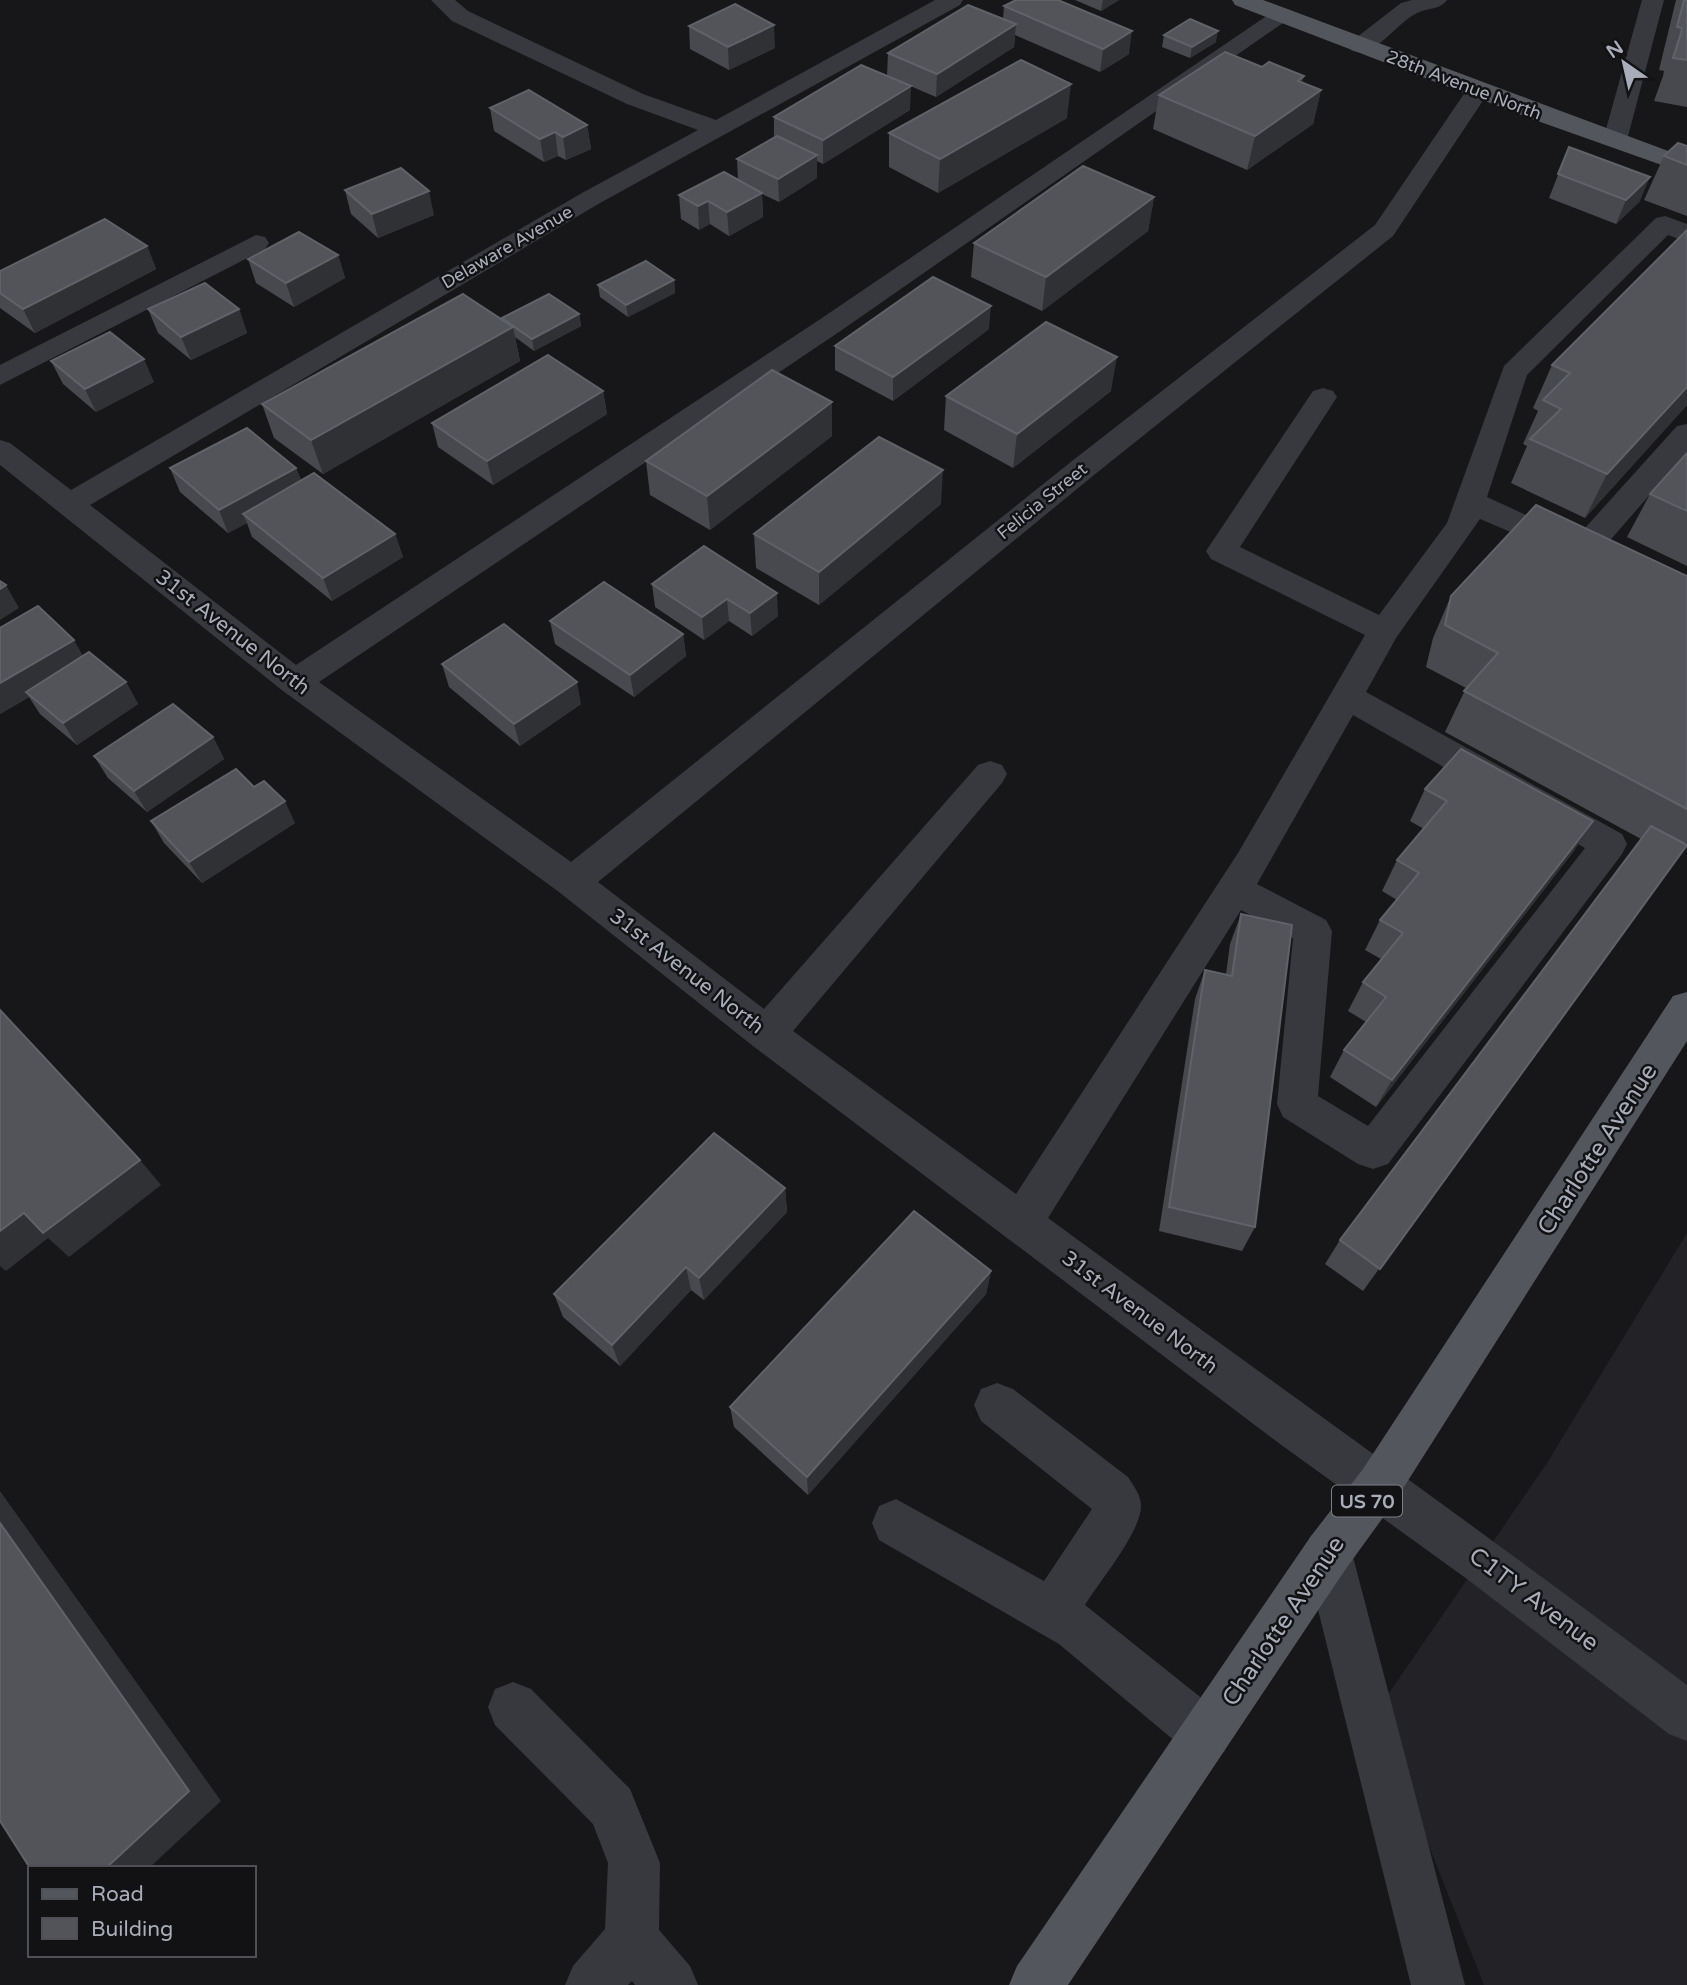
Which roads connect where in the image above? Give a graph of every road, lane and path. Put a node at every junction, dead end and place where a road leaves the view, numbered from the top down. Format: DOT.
graph roads {
  1 [pos="442,0"];
  2 [pos="906,0"];
  3 [pos="1243,0"];
  4 [pos="1387,0"];
  5 [pos="1436,0"];
  6 [pos="1653,0"];
  7 [pos="942,5"];
  8 [pos="1409,8"];
  9 [pos="1282,16"];
  10 [pos="1360,46"];
  11 [pos="1478,90"];
  12 [pos="715,129"];
  13 [pos="1615,140"];
  14 [pos="1687,166"];
  15 [pos="1687,234"];
  16 [pos="256,243"];
  17 [pos="0,376"];
  18 [pos="1323,397"];
  19 [pos="1687,433"];
  20 [pos="0,450"];
  21 [pos="1470,502"];
  22 [pos="68,505"];
  23 [pos="1384,631"];
  24 [pos="295,682"];
  25 [pos="1346,696"];
  26 [pos="990,775"];
  27 [pos="572,882"];
  28 [pos="1234,889"];
  29 [pos="1687,1008"];
  30 [pos="767,1034"];
  31 [pos="1021,1223"];
  32 [pos="997,1405"];
  33 [pos="1379,1485"];
  34 [pos="896,1523"];
  35 [pos="1328,1553"];
  36 [pos="1051,1613"];
  37 [pos="513,1707"];
  38 [pos="1687,1716"];
  39 [pos="1206,1734"];
  40 [pos="632,1940"];
  41 [pos="592,1985"];
  42 [pos="671,1985"];
  43 [pos="1035,1985"];
  44 [pos="1438,1985"];
  1 -- 12 [label="street"];
  2 -- 7 [label="street"];
  3 -- 9 [label="main road, 28th Avenue North"];
  4 -- 8 [label="street"];
  5 -- 8 [label="street"];
  6 -- 13 [label="street"];
  7 -- 12 [label="street, Delaware Avenue"];
  8 -- 10 [label="street"];
  9 -- 10 [label="main road, 28th Avenue North"];
  9 -- 24 [label="street"];
  10 -- 11 [label="main road, 28th Avenue North"];
  11 -- 13 [label="main road, 28th Avenue North"];
  11 -- 27 [label="street, Felicia Street"];
  12 -- 22 [label="street, Delaware Avenue"];
  13 -- 14 [label="main road, 28th Avenue North"];
  15 -- 21 [label="street"];
  16 -- 17 [label="street"];
  18 -- 23 [label="street"];
  19 -- 21 [label="street"];
  20 -- 22 [label="street, 31st Avenue North"];
  21 -- 23 [label="street"];
  22 -- 24 [label="street, 31st Avenue North"];
  23 -- 25 [label="street"];
  24 -- 27 [label="street, 31st Avenue North"];
  25 -- 28 [label="street"];
  25 -- 28 [label="street"];
  26 -- 30 [label="street"];
  27 -- 30 [label="street, 31st Avenue North"];
  28 -- 31 [label="street"];
  29 -- 33 [label="main road, Charlotte Avenue / US 70"];
  30 -- 31 [label="street, 31st Avenue North"];
  31 -- 33 [label="street, 31st Avenue North"];
  32 -- 36 [label="street"];
  33 -- 35 [label="main road, Charlotte Avenue / US 70"];
  33 -- 38 [label="street, C1TY Avenue"];
  34 -- 36 [label="street"];
  35 -- 39 [label="main road, Charlotte Avenue / US 70"];
  35 -- 44 [label="street"];
  36 -- 39 [label="street"];
  37 -- 40 [label="street"];
  39 -- 43 [label="main road, Charlotte Avenue / US 70"];
  40 -- 41 [label="street"];
  40 -- 42 [label="street"];
}
